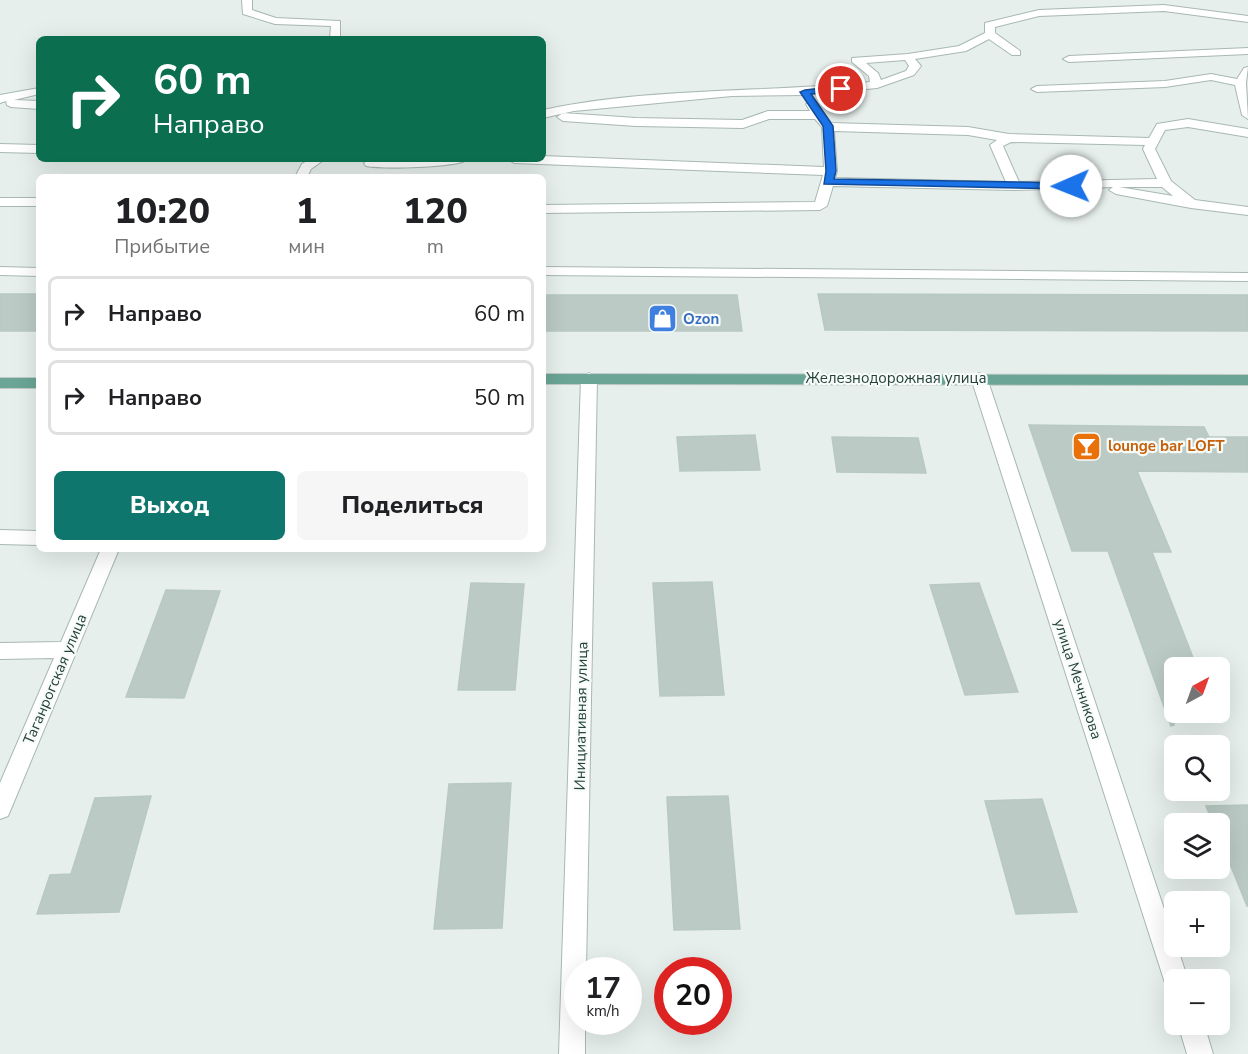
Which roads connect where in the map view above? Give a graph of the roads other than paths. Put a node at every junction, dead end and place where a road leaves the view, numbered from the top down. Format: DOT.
graph roads {
  1 [pos="247,0"];
  2 [pos="1248,19"];
  3 [pos="990,34"];
  4 [pos="335,36"];
  5 [pos="1248,51"];
  6 [pos="1016,52"];
  7 [pos="908,57"];
  8 [pos="1069,59"];
  9 [pos="1248,70"];
  10 [pos="1240,82"];
  11 [pos="877,85"];
  12 [pos="1037,89"];
  13 [pos="36,92"];
  14 [pos="805,92"];
  15 [pos="732,93"];
  16 [pos="0,100"];
  17 [pos="36,105"];
  18 [pos="546,113"];
  19 [pos="546,114"];
  20 [pos="818,114"];
  21 [pos="768,115"];
  22 [pos="1248,115"];
  23 [pos="828,126"];
  24 [pos="1248,133"];
  25 [pos="1009,138"];
  26 [pos="1153,142"];
  27 [pos="0,148"];
  28 [pos="36,149"];
  29 [pos="546,161"];
  30 [pos="314,162"];
  31 [pos="397,162"];
  32 [pos="433,162"];
  33 [pos="302,174"];
  34 [pos="829,176"];
  35 [pos="1165,183"];
  36 [pos="1090,185"];
  37 [pos="1014,186"];
  38 [pos="0,202"];
  39 [pos="36,202"];
  40 [pos="1191,204"];
  41 [pos="546,209"];
  42 [pos="1248,211"];
  43 [pos="0,271"];
  44 [pos="546,271"];
  45 [pos="36,272"];
  46 [pos="1248,277"];
  47 [pos="589,378"];
  48 [pos="979,378"];
  49 [pos="546,379"];
  50 [pos="1248,380"];
  51 [pos="0,383"];
  52 [pos="36,383"];
  53 [pos="0,537"];
  54 [pos="36,538"];
  55 [pos="109,552"];
  56 [pos="67,650"];
  57 [pos="0,651"];
  58 [pos="0,809"];
  59 [pos="1172,969"];
  60 [pos="1194,1035"];
  61 [pos="572,1054"];
  62 [pos="1200,1054"];
  1 -- 4 [label="street"];
  2 -- 3 [label="street"];
  3 -- 6 [label="street"];
  3 -- 7 [label="street"];
  5 -- 8 [label="street"];
  7 -- 11 [label="street"];
  7 -- 11 [label="street"];
  9 -- 10 [label="street"];
  10 -- 12 [label="street"];
  10 -- 22 [label="street"];
  11 -- 14 [label="street"];
  13 -- 16 [label="street"];
  14 -- 15 [label="street"];
  14 -- 20 [label="street"];
  15 -- 18 [label="street"];
  15 -- 21 [label="street"];
  16 -- 17 [label="street"];
  19 -- 21 [label="street"];
  20 -- 21 [label="street"];
  20 -- 23 [label="street"];
  23 -- 25 [label="street"];
  23 -- 34 [label="street"];
  24 -- 26 [label="street"];
  25 -- 26 [label="street"];
  25 -- 37 [label="street"];
  26 -- 35 [label="street"];
  27 -- 28 [label="street"];
  29 -- 34 [label="street"];
  30 -- 33 [label="street"];
  31 -- 32 [label="street"];
  34 -- 37 [label="street"];
  34 -- 41 [label="street"];
  35 -- 36 [label="street"];
  35 -- 40 [label="street"];
  36 -- 37 [label="street"];
  36 -- 40 [label="street"];
  38 -- 39 [label="street"];
  40 -- 42 [label="street"];
  43 -- 45 [label="street"];
  44 -- 46 [label="street"];
  47 -- 48 [label="main road, Железнодорожная улица"];
  47 -- 49 [label="main road, Железнодорожная улица"];
  47 -- 61 [label="street, Инициативная улица"];
  48 -- 50 [label="main road, Железнодорожная улица"];
  48 -- 59 [label="street, улица Мечникова"];
  51 -- 52 [label="main road"];
  53 -- 54 [label="street"];
  55 -- 56 [label="street, Таганрогская улица"];
  56 -- 57 [label="street"];
  56 -- 58 [label="street, Таганрогская улица"];
  60 -- 62 [label="street"];
}
